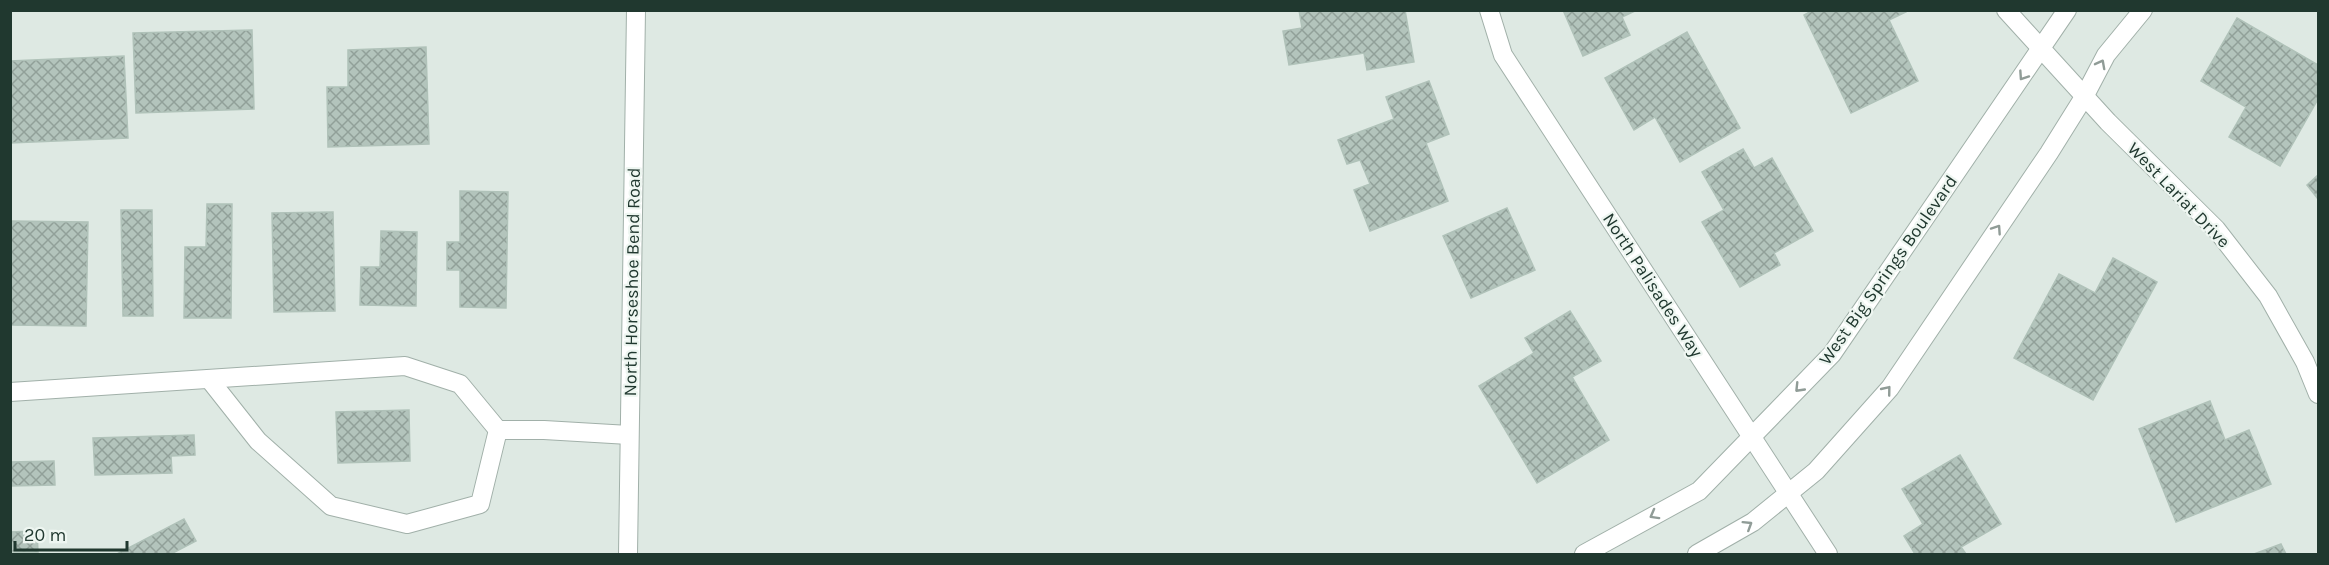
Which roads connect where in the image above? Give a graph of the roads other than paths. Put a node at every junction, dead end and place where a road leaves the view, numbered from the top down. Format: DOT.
graph roads {
  1 [pos="636,10"];
  2 [pos="1489,10"];
  3 [pos="2006,10"];
  4 [pos="2067,10"];
  5 [pos="2143,10"];
  6 [pos="2040,50"];
  7 [pos="2084,97"];
  8 [pos="209,379"];
  9 [pos="10,392"];
  10 [pos="2319,394"];
  11 [pos="498,430"];
  12 [pos="629,435"];
  13 [pos="1752,436"];
  14 [pos="1789,494"];
  15 [pos="628,555"];
  16 [pos="1584,555"];
  17 [pos="1697,555"];
  18 [pos="1828,555"];
  1 -- 12 [label="street, North Horseshoe Bend Road"];
  2 -- 13 [label="street, North Palisades Way"];
  3 -- 6 [label="street, West Lariat Drive"];
  4 -- 6 [label="street, West Big Springs Boulevard"];
  7 -- 5 [label="street, one-way"];
  6 -- 7 [label="street, West Lariat Drive"];
  6 -- 13 [label="street, West Big Springs Boulevard, one-way"];
  7 -- 10 [label="street, West Lariat Drive"];
  14 -- 7 [label="street, one-way"];
  8 -- 9 [label="street"];
  8 -- 11 [label="street"];
  8 -- 11 [label="street"];
  11 -- 12 [label="street"];
  12 -- 15 [label="street, North Horseshoe Bend Road"];
  13 -- 14 [label="street, North Palisades Way"];
  13 -- 16 [label="street, West Big Springs Boulevard, one-way"];
  17 -- 14 [label="street, one-way"];
  14 -- 18 [label="street, North Palisades Way"];
}
